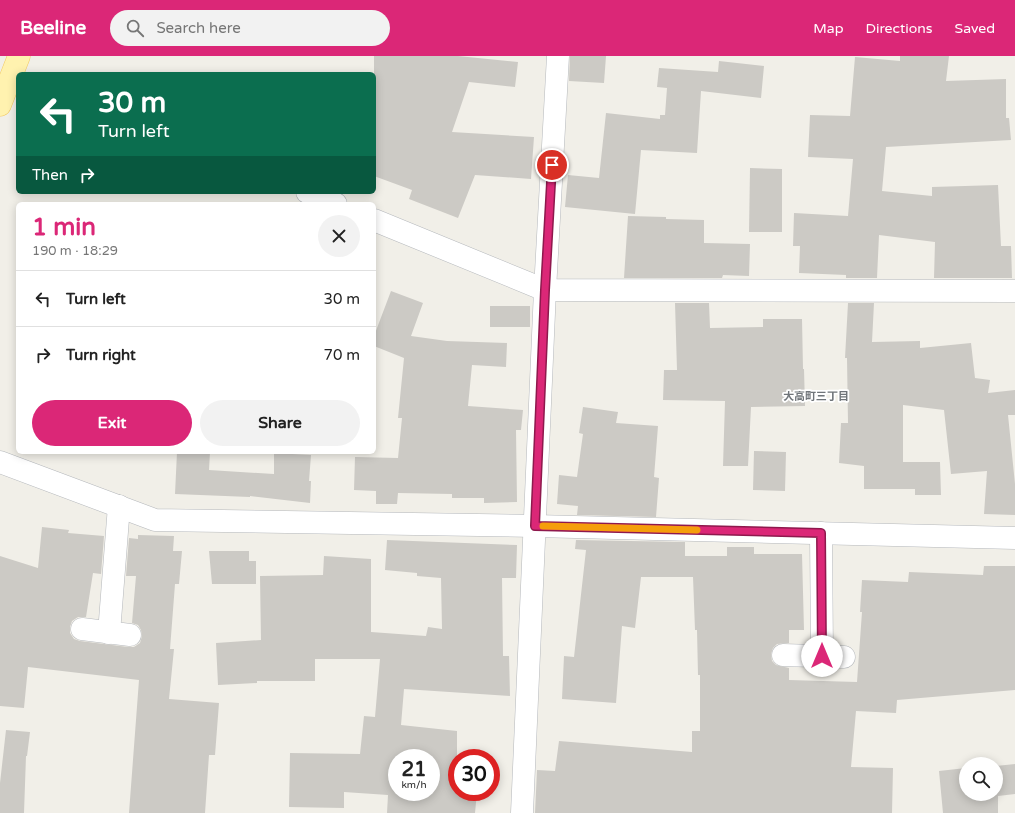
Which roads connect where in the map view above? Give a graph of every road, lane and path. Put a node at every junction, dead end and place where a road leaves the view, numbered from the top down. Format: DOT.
graph roads {
  1 [pos="558,56"];
  2 [pos="18,67"];
  3 [pos="0,106"];
  4 [pos="312,194"];
  5 [pos="331,202"];
  6 [pos="376,221"];
  7 [pos="545,290"];
  8 [pos="1015,291"];
  9 [pos="0,462"];
  10 [pos="119,506"];
  11 [pos="535,526"];
  12 [pos="821,533"];
  13 [pos="1015,538"];
  14 [pos="82,629"];
  15 [pos="109,633"];
  16 [pos="130,635"];
  17 [pos="783,655"];
  18 [pos="822,656"];
  19 [pos="844,657"];
  20 [pos="522,813"];
  1 -- 7 [label="street"];
  2 -- 3 [label="main road"];
  4 -- 5 [label="street"];
  6 -- 7 [label="street"];
  7 -- 8 [label="street"];
  7 -- 11 [label="street"];
  9 -- 10 [label="street"];
  10 -- 11 [label="street"];
  10 -- 15 [label="street"];
  11 -- 12 [label="street"];
  11 -- 20 [label="street"];
  12 -- 13 [label="street"];
  12 -- 18 [label="street"];
  14 -- 15 [label="street"];
  15 -- 16 [label="street"];
  17 -- 18 [label="street"];
  18 -- 19 [label="street"];
}
